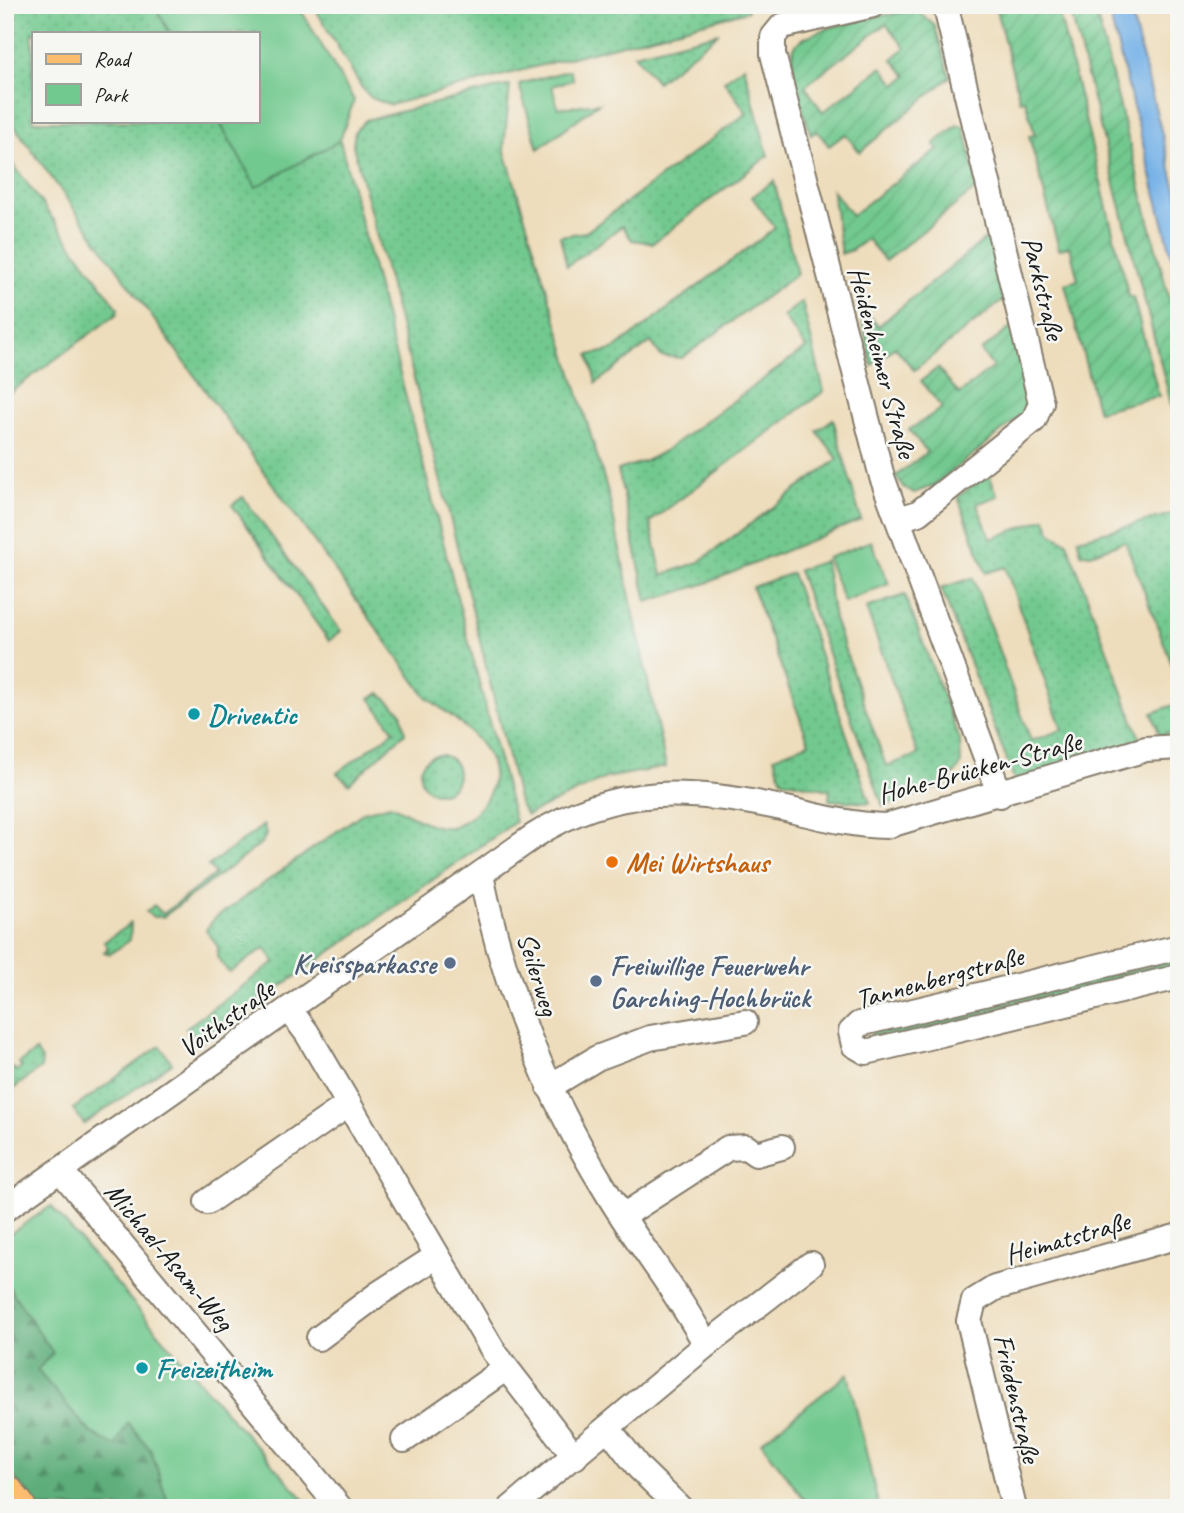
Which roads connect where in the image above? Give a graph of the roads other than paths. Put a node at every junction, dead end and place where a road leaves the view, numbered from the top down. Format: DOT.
graph roads {
  1 [pos="873,5"];
  2 [pos="942,5"];
  3 [pos="899,519"];
  4 [pos="1179,747"];
  5 [pos="1000,795"];
  6 [pos="481,875"];
  7 [pos="1179,947"];
  8 [pos="1179,977"];
  9 [pos="289,1009"];
  10 [pos="745,1022"];
  11 [pos="549,1087"];
  12 [pos="349,1104"];
  13 [pos="782,1147"];
  14 [pos="61,1171"];
  15 [pos="207,1202"];
  16 [pos="5,1209"];
  17 [pos="622,1216"];
  18 [pos="1179,1236"];
  19 [pos="437,1256"];
  20 [pos="811,1264"];
  21 [pos="974,1301"];
  22 [pos="319,1338"];
  23 [pos="706,1345"];
  24 [pos="505,1369"];
  25 [pos="608,1428"];
  26 [pos="404,1440"];
  27 [pos="575,1457"];
  28 [pos="5,1493"];
  29 [pos="17,1508"];
  30 [pos="340,1508"];
  31 [pos="511,1508"];
  32 [pos="680,1508"];
  33 [pos="1014,1508"];
  1 -- 3 [label="street, Heidenheimer Straße"];
  2 -- 3 [label="street, Parkstraße"];
  3 -- 5 [label="street, Heidenheimer Straße"];
  4 -- 5 [label="street, Hohe-Brücken-Straße"];
  5 -- 6 [label="street, Hohe-Brücken-Straße"];
  6 -- 9 [label="street, Voithstraße"];
  6 -- 11 [label="street, Seilerweg"];
  7 -- 8 [label="street, Tannenbergstraße"];
  9 -- 12 [label="street"];
  9 -- 14 [label="street, Voithstraße"];
  10 -- 11 [label="street"];
  11 -- 17 [label="street, Seilerweg"];
  12 -- 15 [label="street"];
  12 -- 19 [label="street"];
  13 -- 17 [label="street"];
  14 -- 16 [label="street, Voithstraße"];
  14 -- 30 [label="street, Michael-Asam-Weg"];
  17 -- 23 [label="street, Seilerweg"];
  18 -- 21 [label="street, Heimatstraße"];
  19 -- 22 [label="street"];
  19 -- 24 [label="street"];
  20 -- 23 [label="street"];
  21 -- 33 [label="street, Friedenstraße"];
  23 -- 25 [label="street"];
  24 -- 26 [label="street"];
  24 -- 27 [label="street"];
  25 -- 27 [label="street"];
  25 -- 32 [label="street"];
  27 -- 31 [label="street"];
  28 -- 29 [label="main road"];
}
